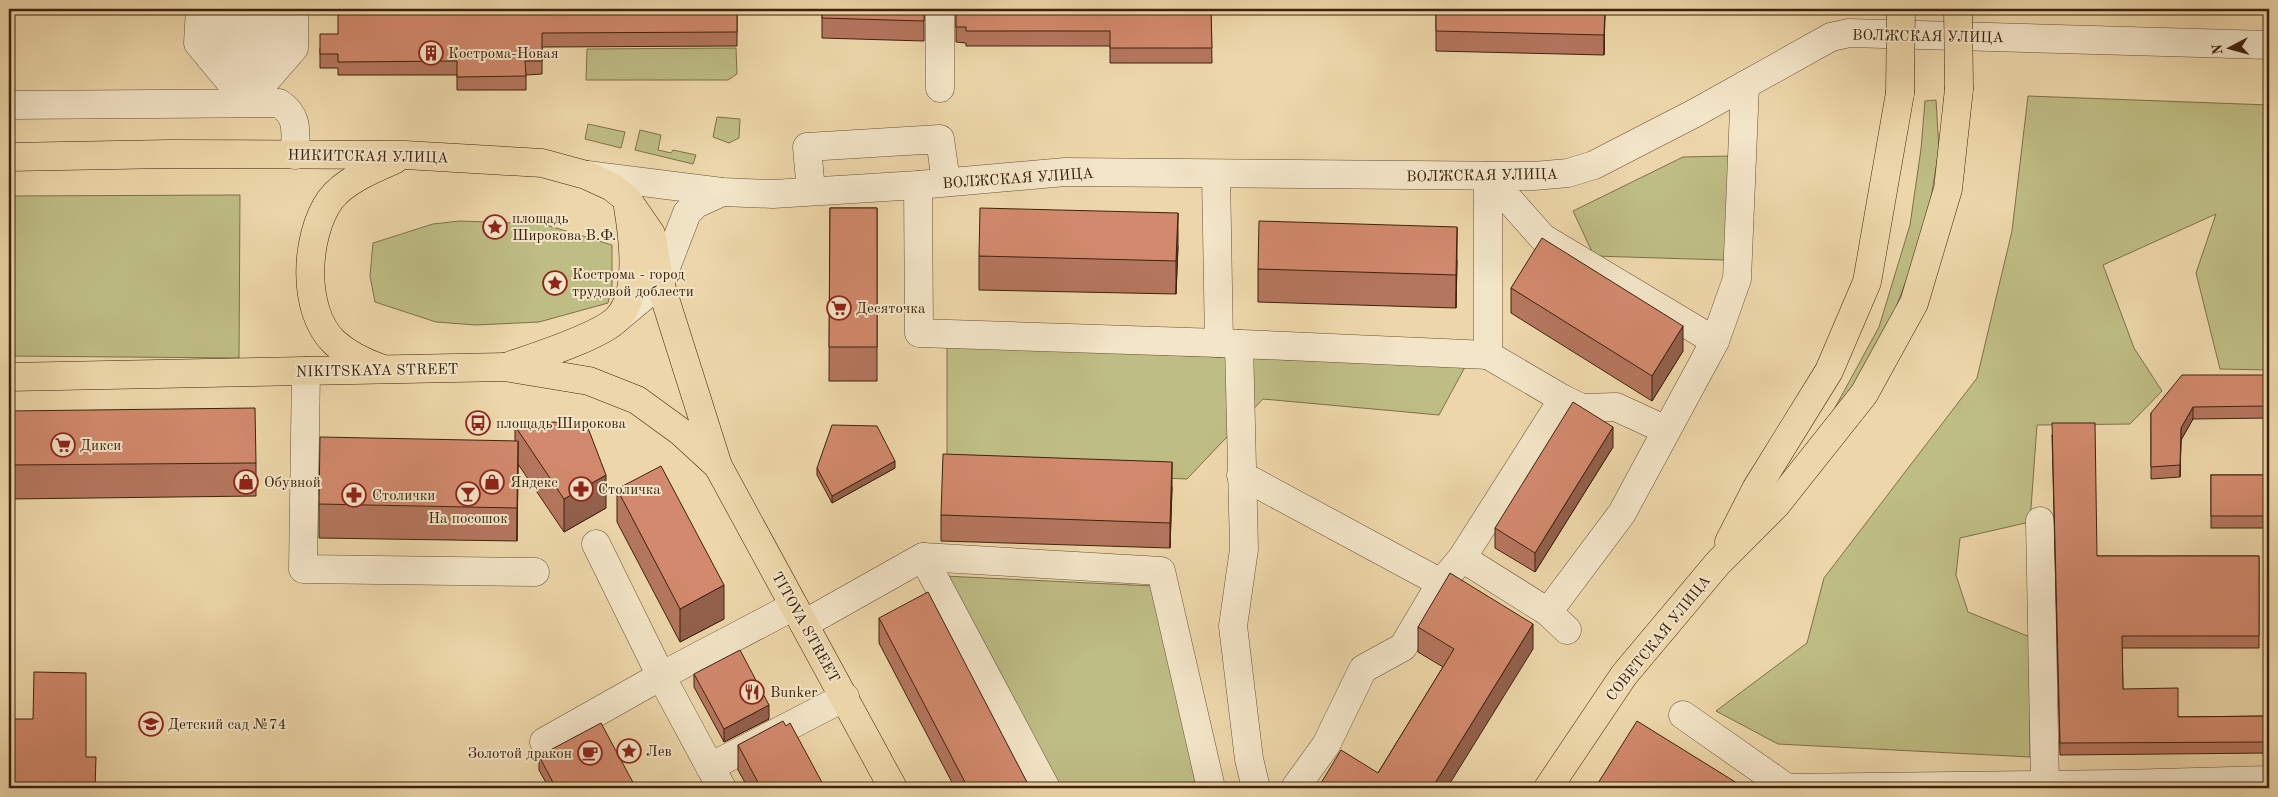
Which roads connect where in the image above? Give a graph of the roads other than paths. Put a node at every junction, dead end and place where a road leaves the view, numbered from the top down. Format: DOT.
graph roads {
  1 [pos="200,9"];
  2 [pos="226,9"];
  3 [pos="249,9"];
  4 [pos="271,9"];
  5 [pos="294,9"];
  6 [pos="940,9"];
  7 [pos="1901,9"];
  8 [pos="1958,9"];
  9 [pos="2269,45"];
  10 [pos="1745,85"];
  11 [pos="940,88"];
  12 [pos="247,102"];
  13 [pos="9,105"];
  14 [pos="295,155"];
  15 [pos="404,155"];
  16 [pos="9,157"];
  17 [pos="1216,174"];
  18 [pos="586,175"];
  19 [pos="1488,176"];
  20 [pos="946,182"];
  21 [pos="918,185"];
  22 [pos="811,191"];
  23 [pos="722,192"];
  24 [pos="627,199"];
  25 [pos="660,283"];
  26 [pos="618,318"];
  27 [pos="1715,341"];
  28 [pos="1229,344"];
  29 [pos="1488,355"];
  30 [pos="505,367"];
  31 [pos="387,370"];
  32 [pos="306,371"];
  33 [pos="9,377"];
  34 [pos="1563,399"];
  35 [pos="1666,430"];
  36 [pos="718,466"];
  37 [pos="1241,474"];
  38 [pos="2040,520"];
  39 [pos="596,544"];
  40 [pos="923,557"];
  41 [pos="1462,558"];
  42 [pos="1718,563"];
  43 [pos="534,572"];
  44 [pos="1441,583"];
  45 [pos="1548,612"];
  46 [pos="799,615"];
  47 [pos="1567,630"];
  48 [pos="661,676"];
  49 [pos="845,697"];
  50 [pos="1683,715"];
  51 [pos="544,742"];
  52 [pos="716,778"];
  53 [pos="2269,780"];
  54 [pos="2045,785"];
  55 [pos="2121,786"];
  56 [pos="893,788"];
  57 [pos="1046,788"];
  58 [pos="1211,788"];
  59 [pos="1256,788"];
  60 [pos="1295,788"];
  61 [pos="1548,788"];
  62 [pos="1787,788"];
  1 -- 12 [label="street"];
  2 -- 12 [label="street"];
  3 -- 12 [label="street"];
  4 -- 12 [label="street"];
  5 -- 12 [label="street"];
  6 -- 11 [label="street"];
  7 -- 42 [label="main road, bridge"];
  8 -- 42 [label="main road, bridge"];
  9 -- 10 [label="street, ВОЛЖСКАЯ УЛИЦА"];
  10 -- 19 [label="street, ВОЛЖСКАЯ УЛИЦА"];
  10 -- 27 [label="street"];
  12 -- 13 [label="street"];
  12 -- 14 [label="street"];
  14 -- 15 [label="main road, НИКИТСКАЯ УЛИЦА"];
  14 -- 16 [label="main road, НИКИТСКАЯ УЛИЦА"];
  15 -- 18 [label="main road, НИКИТСКАЯ УЛИЦА"];
  15 -- 31 [label="main road"];
  17 -- 19 [label="street, ВОЛЖСКАЯ УЛИЦА"];
  17 -- 20 [label="street, ВОЛЖСКАЯ УЛИЦА"];
  17 -- 28 [label="street"];
  18 -- 23 [label="street, ВОЛЖСКАЯ УЛИЦА"];
  18 -- 24 [label="main road, НИКИТСКАЯ УЛИЦА"];
  19 -- 27 [label="street"];
  19 -- 29 [label="street"];
  20 -- 21 [label="street, ВОЛЖСКАЯ УЛИЦА"];
  20 -- 22 [label="street"];
  21 -- 22 [label="street, ВОЛЖСКАЯ УЛИЦА"];
  21 -- 28 [label="street"];
  22 -- 23 [label="street, ВОЛЖСКАЯ УЛИЦА"];
  23 -- 25 [label="street"];
  24 -- 25 [label="main road, НИКИТСКАЯ УЛИЦА"];
  24 -- 26 [label="main road"];
  25 -- 26 [label="street"];
  25 -- 36 [label="main road, НИКИТСКАЯ УЛИЦА"];
  26 -- 30 [label="main road"];
  27 -- 35 [label="street"];
  28 -- 29 [label="street"];
  28 -- 37 [label="street"];
  29 -- 34 [label="street"];
  30 -- 31 [label="main road, NIKITSKAYA STREET"];
  30 -- 36 [label="main road, NIKITSKAYA STREET"];
  31 -- 32 [label="main road, NIKITSKAYA STREET"];
  32 -- 33 [label="main road, NIKITSKAYA STREET"];
  32 -- 43 [label="street"];
  34 -- 35 [label="street"];
  34 -- 41 [label="street"];
  35 -- 45 [label="street"];
  36 -- 46 [label="main road, TITOVA STREET"];
  37 -- 44 [label="street"];
  37 -- 59 [label="street"];
  38 -- 54 [label="street"];
  39 -- 48 [label="street"];
  40 -- 46 [label="street"];
  40 -- 57 [label="street"];
  40 -- 58 [label="street"];
  41 -- 44 [label="street"];
  41 -- 45 [label="street"];
  42 -- 61 [label="main road, СОВЕТСКАЯ УЛИЦА"];
  44 -- 60 [label="street"];
  45 -- 47 [label="street"];
  46 -- 48 [label="street"];
  46 -- 49 [label="main road, TITOVA STREET"];
  48 -- 51 [label="street"];
  48 -- 52 [label="street"];
  49 -- 52 [label="street"];
  49 -- 56 [label="main road, TITOVA STREET"];
  50 -- 62 [label="street"];
  53 -- 55 [label="street"];
  54 -- 55 [label="street"];
  54 -- 62 [label="street"];
}
